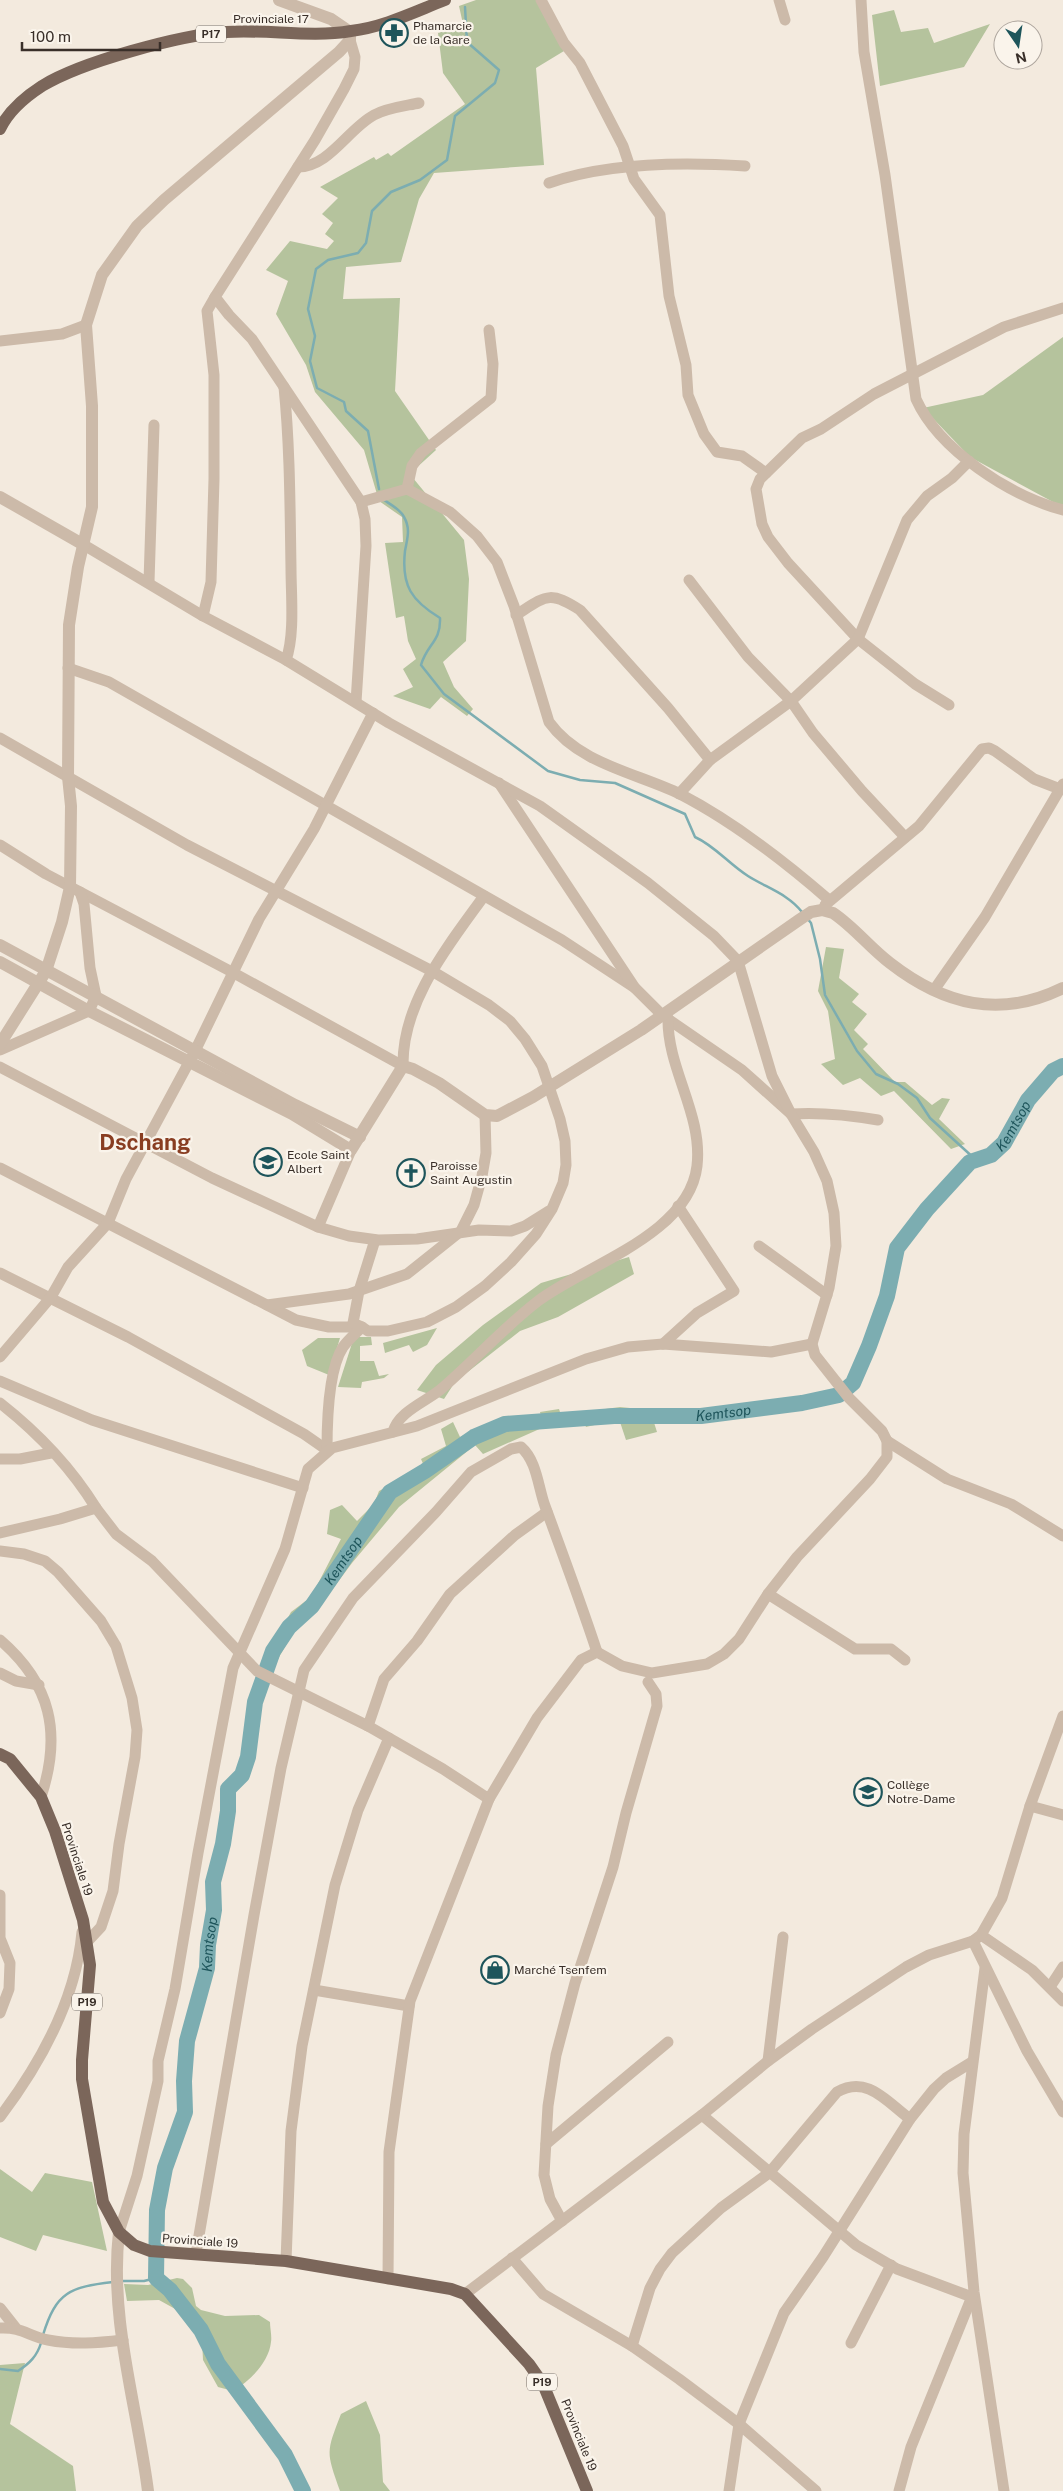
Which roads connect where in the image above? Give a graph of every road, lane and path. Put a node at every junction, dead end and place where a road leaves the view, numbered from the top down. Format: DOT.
graph roads {
  1 [pos="279,0"];
  2 [pos="444,0"];
  3 [pos="541,0"];
  4 [pos="779,0"];
  5 [pos="862,0"];
  6 [pos="785,20"];
  7 [pos="350,36"];
  8 [pos="420,103"];
  9 [pos="0,129"];
  10 [pos="746,166"];
  11 [pos="298,167"];
  12 [pos="630,168"];
  13 [pos="549,183"];
  14 [pos="215,297"];
  15 [pos="1063,308"];
  16 [pos="86,325"];
  17 [pos="489,330"];
  18 [pos="0,341"];
  19 [pos="912,376"];
  20 [pos="283,385"];
  21 [pos="154,425"];
  22 [pos="968,461"];
  23 [pos="766,473"];
  24 [pos="407,489"];
  25 [pos="0,496"];
  26 [pos="361,502"];
  27 [pos="1063,510"];
  28 [pos="84,544"];
  29 [pos="689,580"];
  30 [pos="149,582"];
  31 [pos="516,615"];
  32 [pos="203,616"];
  33 [pos="858,639"];
  34 [pos="286,660"];
  35 [pos="68,668"];
  36 [pos="791,701"];
  37 [pos="356,702"];
  38 [pos="949,705"];
  39 [pos="373,713"];
  40 [pos="0,738"];
  41 [pos="710,760"];
  42 [pos="68,777"];
  43 [pos="498,782"];
  44 [pos="1062,786"];
  45 [pos="679,794"];
  46 [pos="325,806"];
  47 [pos="905,837"];
  48 [pos="0,845"];
  49 [pos="75,890"];
  50 [pos="278,890"];
  51 [pos="484,896"];
  52 [pos="821,907"];
  53 [pos="0,945"];
  54 [pos="738,961"];
  55 [pos="0,962"];
  56 [pos="46,971"];
  57 [pos="432,971"];
  58 [pos="232,972"];
  59 [pos="40,984"];
  60 [pos="635,988"];
  61 [pos="1063,988"];
  62 [pos="934,990"];
  63 [pos="96,996"];
  64 [pos="89,1011"];
  65 [pos="665,1016"];
  66 [pos="0,1044"];
  67 [pos="0,1050"];
  68 [pos="192,1057"];
  69 [pos="403,1066"];
  70 [pos="0,1067"];
  71 [pos="548,1086"];
  72 [pos="791,1114"];
  73 [pos="485,1115"];
  74 [pos="878,1120"];
  75 [pos="360,1136"];
  76 [pos="145,1142"];
  77 [pos="351,1150"];
  78 [pos="0,1168"];
  79 [pos="678,1206"];
  80 [pos="552,1209"];
  81 [pos="108,1223"];
  82 [pos="318,1227"];
  83 [pos="461,1231"];
  84 [pos="375,1240"];
  85 [pos="759,1246"];
  86 [pos="0,1273"];
  87 [pos="359,1292"];
  88 [pos="827,1295"];
  89 [pos="51,1298"];
  90 [pos="267,1305"];
  91 [pos="362,1327"];
  92 [pos="663,1344"];
  93 [pos="812,1344"];
  94 [pos="0,1357"];
  95 [pos="0,1381"];
  96 [pos="0,1403"];
  97 [pos="393,1432"];
  98 [pos="887,1441"];
  99 [pos="327,1450"];
  100 [pos="52,1453"];
  101 [pos="0,1459"];
  102 [pos="303,1488"];
  103 [pos="96,1508"];
  104 [pos="548,1512"];
  105 [pos="0,1533"];
  106 [pos="1063,1536"];
  107 [pos="0,1551"];
  108 [pos="768,1594"];
  109 [pos="0,1640"];
  110 [pos="597,1652"];
  111 [pos="238,1653"];
  112 [pos="905,1660"];
  113 [pos="0,1673"];
  114 [pos="648,1682"];
  115 [pos="39,1685"];
  116 [pos="300,1693"];
  117 [pos="1063,1716"];
  118 [pos="368,1726"];
  119 [pos="389,1738"];
  120 [pos="0,1754"];
  121 [pos="41,1797"];
  122 [pos="488,1799"];
  123 [pos="1030,1806"];
  124 [pos="1063,1815"];
  125 [pos="0,1895"];
  126 [pos="0,1901"];
  127 [pos="83,1920"];
  128 [pos="783,1937"];
  129 [pos="0,1938"];
  130 [pos="977,1938"];
  131 [pos="87,1942"];
  132 [pos="1063,1967"];
  133 [pos="984,1968"];
  134 [pos="1050,1987"];
  135 [pos="314,1990"];
  136 [pos="1063,2001"];
  137 [pos="410,2006"];
  138 [pos="0,2013"];
  139 [pos="668,2042"];
  140 [pos="768,2061"];
  141 [pos="972,2062"];
  142 [pos="1063,2112"];
  143 [pos="702,2115"];
  144 [pos="0,2117"];
  145 [pos="910,2119"];
  146 [pos="546,2144"];
  147 [pos="769,2173"];
  148 [pos="562,2221"];
  149 [pos="119,2232"];
  150 [pos="838,2232"];
  151 [pos="196,2253"];
  152 [pos="512,2258"];
  153 [pos="286,2261"];
  154 [pos="890,2265"];
  155 [pos="388,2280"];
  156 [pos="465,2294"];
  157 [pos="973,2295"];
  158 [pos="0,2308"];
  159 [pos="15,2327"];
  160 [pos="0,2328"];
  161 [pos="123,2340"];
  162 [pos="851,2343"];
  163 [pos="632,2346"];
  164 [pos="739,2424"];
  165 [pos="148,2491"];
  166 [pos="587,2491"];
  167 [pos="730,2491"];
  168 [pos="816,2491"];
  169 [pos="899,2491"];
  170 [pos="1004,2491"];
  1 -- 7 [label="street"];
  2 -- 7 [label="main road, Provinciale 17 / P17"];
  3 -- 12 [label="street"];
  4 -- 6 [label="street"];
  5 -- 19 [label="street"];
  7 -- 9 [label="main road, Provinciale 17 / P17"];
  7 -- 11 [label="street"];
  7 -- 16 [label="street"];
  8 -- 11 [label="street"];
  10 -- 12 [label="street"];
  11 -- 14 [label="street"];
  12 -- 13 [label="street"];
  12 -- 23 [label="street"];
  14 -- 20 [label="street"];
  14 -- 32 [label="street"];
  15 -- 19 [label="street"];
  16 -- 18 [label="street"];
  16 -- 28 [label="street"];
  17 -- 24 [label="street"];
  19 -- 22 [label="street"];
  19 -- 23 [label="street"];
  20 -- 26 [label="street"];
  20 -- 34 [label="street"];
  21 -- 30 [label="street"];
  22 -- 27 [label="street"];
  22 -- 33 [label="street"];
  23 -- 33 [label="street"];
  24 -- 26 [label="street"];
  24 -- 31 [label="street"];
  25 -- 28 [label="street"];
  26 -- 37 [label="street"];
  28 -- 30 [label="street"];
  28 -- 35 [label="street"];
  29 -- 36 [label="street"];
  30 -- 32 [label="street"];
  31 -- 41 [label="street"];
  31 -- 45 [label="street"];
  32 -- 34 [label="street"];
  33 -- 36 [label="street"];
  33 -- 38 [label="street"];
  34 -- 37 [label="street"];
  35 -- 42 [label="street"];
  35 -- 46 [label="street"];
  36 -- 41 [label="street"];
  36 -- 47 [label="street"];
  37 -- 39 [label="street"];
  39 -- 43 [label="street"];
  39 -- 46 [label="street"];
  40 -- 42 [label="street"];
  41 -- 45 [label="street"];
  42 -- 49 [label="street"];
  42 -- 50 [label="street"];
  43 -- 54 [label="street"];
  43 -- 60 [label="street"];
  44 -- 47 [label="street"];
  44 -- 62 [label="street"];
  45 -- 52 [label="street"];
  46 -- 50 [label="street"];
  46 -- 51 [label="street"];
  47 -- 52 [label="street"];
  48 -- 49 [label="street"];
  49 -- 56 [label="street"];
  49 -- 58 [label="street"];
  49 -- 63 [label="street"];
  50 -- 57 [label="street"];
  50 -- 58 [label="street"];
  51 -- 57 [label="street"];
  51 -- 60 [label="street"];
  52 -- 54 [label="street"];
  52 -- 62 [label="street"];
  53 -- 56 [label="street"];
  54 -- 65 [label="street"];
  54 -- 72 [label="street"];
  55 -- 59 [label="street"];
  56 -- 59 [label="street"];
  56 -- 63 [label="street"];
  57 -- 69 [label="street"];
  57 -- 71 [label="street"];
  58 -- 68 [label="street"];
  58 -- 69 [label="street"];
  59 -- 64 [label="street"];
  59 -- 66 [label="street"];
  60 -- 65 [label="street"];
  61 -- 62 [label="street"];
  63 -- 64 [label="street"];
  63 -- 68 [label="street"];
  64 -- 67 [label="street"];
  64 -- 68 [label="street"];
  65 -- 71 [label="street"];
  65 -- 72 [label="street"];
  65 -- 79 [label="street"];
  68 -- 75 [label="street"];
  68 -- 76 [label="street"];
  68 -- 77 [label="street"];
  69 -- 73 [label="street"];
  69 -- 75 [label="street"];
  70 -- 76 [label="street"];
  71 -- 73 [label="street"];
  71 -- 80 [label="street"];
  72 -- 74 [label="street"];
  72 -- 88 [label="street"];
  73 -- 83 [label="street"];
  75 -- 77 [label="street"];
  76 -- 81 [label="street"];
  76 -- 82 [label="street"];
  77 -- 82 [label="street"];
  78 -- 81 [label="street"];
  79 -- 92 [label="street"];
  79 -- 97 [label="street"];
  80 -- 83 [label="street"];
  80 -- 91 [label="street"];
  81 -- 89 [label="street"];
  81 -- 90 [label="street"];
  82 -- 84 [label="street"];
  83 -- 84 [label="street"];
  83 -- 87 [label="street"];
  84 -- 87 [label="street"];
  85 -- 88 [label="street"];
  86 -- 89 [label="street"];
  87 -- 90 [label="street"];
  87 -- 91 [label="street"];
  88 -- 93 [label="street"];
  89 -- 94 [label="street"];
  89 -- 99 [label="street"];
  90 -- 91 [label="street"];
  91 -- 99 [label="street"];
  92 -- 93 [label="street"];
  92 -- 97 [label="street"];
  93 -- 98 [label="street"];
  95 -- 102 [label="street"];
  96 -- 100 [label="street"];
  97 -- 99 [label="street"];
  98 -- 106 [label="street"];
  98 -- 108 [label="street"];
  99 -- 102 [label="street"];
  100 -- 101 [label="street"];
  100 -- 103 [label="street"];
  102 -- 111 [label="street"];
  103 -- 105 [label="street"];
  103 -- 111 [label="street"];
  104 -- 110 [label="street"];
  104 -- 116 [label="street"];
  104 -- 118 [label="street"];
  107 -- 131 [label="street"];
  108 -- 110 [label="street"];
  108 -- 112 [label="street"];
  109 -- 115 [label="street"];
  110 -- 122 [label="street"];
  111 -- 116 [label="street"];
  111 -- 149 [label="street"];
  113 -- 115 [label="street"];
  114 -- 146 [label="street"];
  115 -- 121 [label="street"];
  116 -- 118 [label="street"];
  116 -- 151 [label="street"];
  117 -- 123 [label="street"];
  118 -- 119 [label="street"];
  119 -- 122 [label="street"];
  119 -- 135 [label="street"];
  120 -- 121 [label="main road, Provinciale 19 / P19"];
  121 -- 127 [label="main road, Provinciale 19 / P19"];
  122 -- 137 [label="street"];
  123 -- 124 [label="street"];
  123 -- 130 [label="street"];
  125 -- 126 [label="street"];
  126 -- 129 [label="street"];
  127 -- 131 [label="main road, Provinciale 19 / P19"];
  127 -- 144 [label="street"];
  128 -- 140 [label="street"];
  129 -- 138 [label="street"];
  130 -- 133 [label="street"];
  130 -- 134 [label="street"];
  130 -- 140 [label="street"];
  131 -- 149 [label="main road, Provinciale 19 / P19"];
  132 -- 134 [label="street"];
  133 -- 141 [label="street"];
  133 -- 142 [label="street"];
  134 -- 136 [label="street"];
  135 -- 137 [label="street"];
  135 -- 153 [label="street"];
  137 -- 155 [label="street"];
  139 -- 146 [label="street"];
  140 -- 143 [label="street"];
  141 -- 145 [label="street"];
  141 -- 157 [label="street"];
  143 -- 147 [label="street"];
  143 -- 148 [label="street"];
  145 -- 147 [label="street"];
  145 -- 150 [label="street"];
  146 -- 148 [label="street"];
  147 -- 150 [label="street"];
  147 -- 163 [label="street"];
  148 -- 152 [label="street"];
  149 -- 151 [label="main road, Provinciale 19 / P19"];
  149 -- 161 [label="street"];
  150 -- 154 [label="street"];
  150 -- 164 [label="street"];
  151 -- 153 [label="main road, Provinciale 19 / P19"];
  152 -- 156 [label="street"];
  152 -- 163 [label="street"];
  153 -- 155 [label="main road, Provinciale 19 / P19"];
  154 -- 157 [label="street"];
  154 -- 162 [label="street"];
  155 -- 156 [label="main road, Provinciale 19 / P19"];
  156 -- 166 [label="main road, Provinciale 19 / P19"];
  157 -- 169 [label="street"];
  157 -- 170 [label="street"];
  158 -- 159 [label="street"];
  159 -- 160 [label="street"];
  159 -- 161 [label="street"];
  161 -- 165 [label="street"];
  163 -- 164 [label="street"];
  164 -- 167 [label="street"];
  164 -- 168 [label="street"];
}
